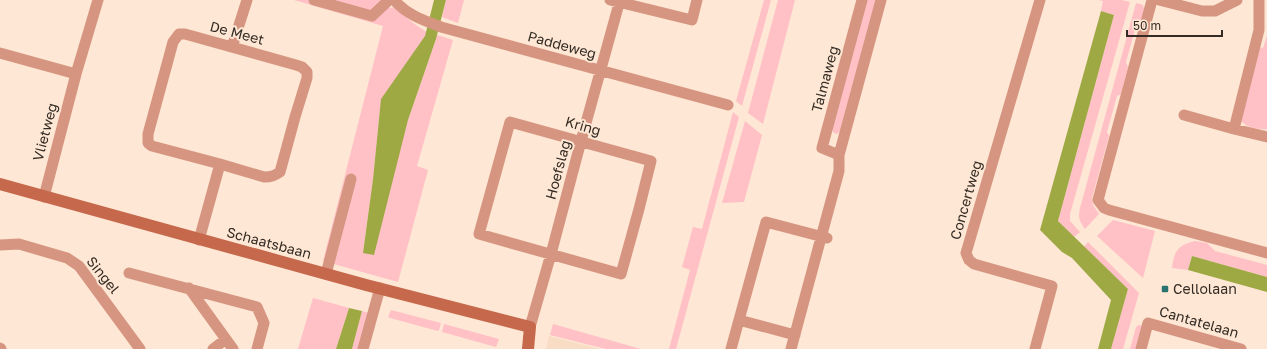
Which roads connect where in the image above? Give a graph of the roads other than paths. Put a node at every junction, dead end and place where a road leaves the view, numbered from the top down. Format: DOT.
graph roads {
  1 [pos="98,0"];
  2 [pos="248,0"];
  3 [pos="314,0"];
  4 [pos="389,0"];
  5 [pos="394,0"];
  6 [pos="697,0"];
  7 [pos="862,0"];
  8 [pos="881,0"];
  9 [pos="1040,0"];
  10 [pos="1152,0"];
  11 [pos="1159,0"];
  12 [pos="1237,0"];
  13 [pos="1259,0"];
  14 [pos="617,1"];
  15 [pos="232,47"];
  16 [pos="0,53"];
  17 [pos="601,71"];
  18 [pos="76,74"];
  19 [pos="728,105"];
  20 [pos="1184,115"];
  21 [pos="1234,129"];
  22 [pos="1267,137"];
  23 [pos="581,141"];
  24 [pos="839,155"];
  25 [pos="220,164"];
  26 [pos="351,179"];
  27 [pos="0,184"];
  28 [pos="44,197"];
  29 [pos="824,238"];
  30 [pos="199,240"];
  31 [pos="0,245"];
  32 [pos="551,254"];
  33 [pos="1267,254"];
  34 [pos="129,273"];
  35 [pos="326,274"];
  36 [pos="189,288"];
  37 [pos="380,288"];
  38 [pos="739,320"];
  39 [pos="530,327"];
  40 [pos="795,335"];
  41 [pos="226,339"];
  42 [pos="140,349"];
  43 [pos="213,349"];
  44 [pos="233,349"];
  45 [pos="257,349"];
  46 [pos="363,349"];
  47 [pos="528,349"];
  48 [pos="731,349"];
  49 [pos="791,349"];
  50 [pos="1035,349"];
  51 [pos="1141,349"];
  52 [pos="1241,349"];
  1 -- 18 [label="street, Vlietweg"];
  2 -- 15 [label="street"];
  3 -- 4 [label="street"];
  5 -- 17 [label="street, Paddeweg"];
  6 -- 14 [label="street"];
  7 -- 24 [label="street, Talmaweg"];
  8 -- 24 [label="street"];
  9 -- 50 [label="street, Concertweg"];
  10 -- 33 [label="street"];
  11 -- 12 [label="street"];
  13 -- 21 [label="street"];
  14 -- 17 [label="street, Hoefslag"];
  15 -- 25 [label="street, De Meet"];
  15 -- 25 [label="street, De Meet"];
  16 -- 18 [label="street"];
  17 -- 19 [label="street, Paddeweg"];
  17 -- 23 [label="street, Hoefslag"];
  18 -- 28 [label="street, Vlietweg"];
  20 -- 21 [label="street"];
  21 -- 22 [label="street"];
  23 -- 32 [label="street, Hoefslag"];
  23 -- 32 [label="street, Kring"];
  23 -- 32 [label="street, Kring"];
  24 -- 29 [label="street"];
  25 -- 30 [label="street"];
  26 -- 35 [label="street"];
  27 -- 28 [label="street, Schaatsbaan"];
  28 -- 30 [label="street, Schaatsbaan"];
  29 -- 38 [label="street"];
  29 -- 40 [label="street"];
  30 -- 35 [label="street, Schaatsbaan"];
  31 -- 42 [label="street, Singel"];
  32 -- 39 [label="street, Hoefslag"];
  34 -- 36 [label="street"];
  35 -- 37 [label="street, Schaatsbaan"];
  36 -- 41 [label="street"];
  36 -- 45 [label="street"];
  37 -- 39 [label="street, Schaatsbaan"];
  37 -- 46 [label="street"];
  38 -- 40 [label="street"];
  38 -- 48 [label="street"];
  39 -- 47 [label="street, Hoefslag"];
  40 -- 49 [label="street"];
  41 -- 43 [label="street"];
  41 -- 44 [label="street"];
  51 -- 52 [label="street, Cantatelaan"];
}
